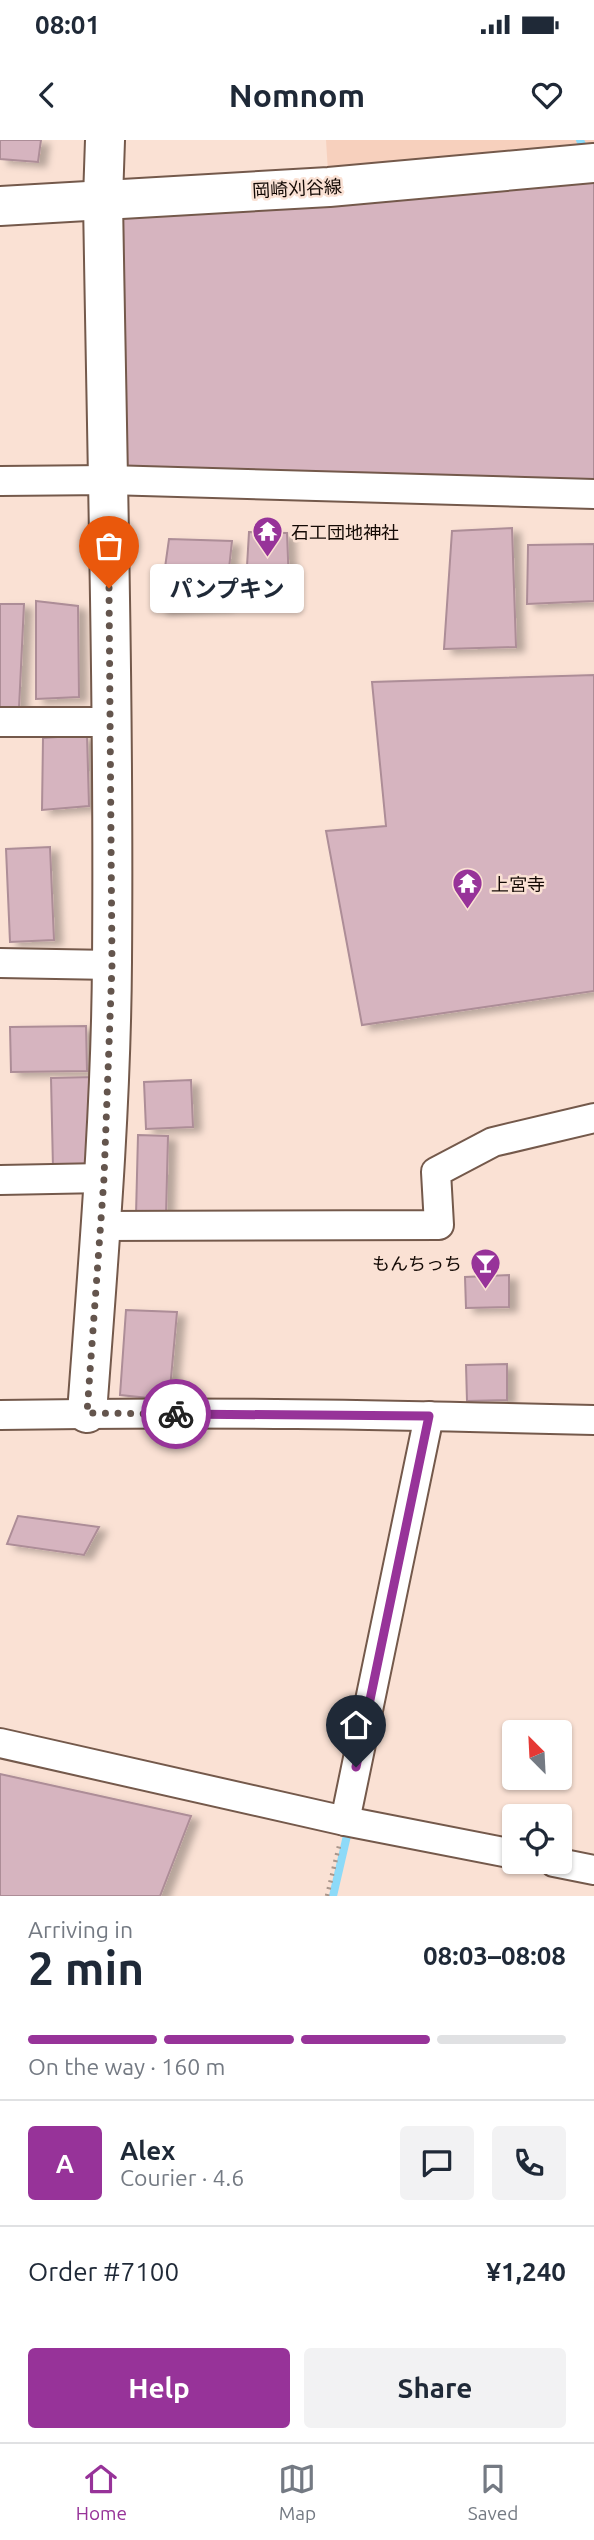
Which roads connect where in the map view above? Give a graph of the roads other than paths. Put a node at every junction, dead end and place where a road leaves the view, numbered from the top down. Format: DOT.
graph roads {
  1 [pos="105,140"];
  2 [pos="594,163"];
  3 [pos="103,199"];
  4 [pos="0,206"];
  5 [pos="108,480"];
  6 [pos="0,481"];
  7 [pos="594,494"];
  8 [pos="0,723"];
  9 [pos="111,723"];
  10 [pos="0,963"];
  11 [pos="112,965"];
  12 [pos="594,1118"];
  13 [pos="104,1178"];
  14 [pos="0,1180"];
  15 [pos="100,1226"];
  16 [pos="87,1413"];
  17 [pos="0,1415"];
  18 [pos="429,1416"];
  19 [pos="594,1420"];
  20 [pos="0,1742"];
  21 [pos="345,1821"];
  22 [pos="502,1852"];
  23 [pos="572,1866"];
  24 [pos="594,1870"];
  1 -- 3 [label="street"];
  2 -- 3 [label="street, 岡崎刈谷線"];
  3 -- 4 [label="street, 岡崎刈谷線"];
  3 -- 5 [label="street"];
  5 -- 6 [label="street"];
  5 -- 7 [label="street"];
  5 -- 9 [label="street"];
  8 -- 9 [label="street"];
  9 -- 11 [label="street"];
  10 -- 11 [label="street"];
  11 -- 13 [label="street"];
  12 -- 15 [label="street"];
  13 -- 14 [label="street"];
  13 -- 15 [label="street"];
  15 -- 16 [label="street"];
  16 -- 17 [label="street"];
  16 -- 18 [label="street"];
  18 -- 19 [label="street"];
  18 -- 21 [label="street"];
  20 -- 21 [label="street"];
  21 -- 22 [label="street"];
  23 -- 24 [label="street"];
}
